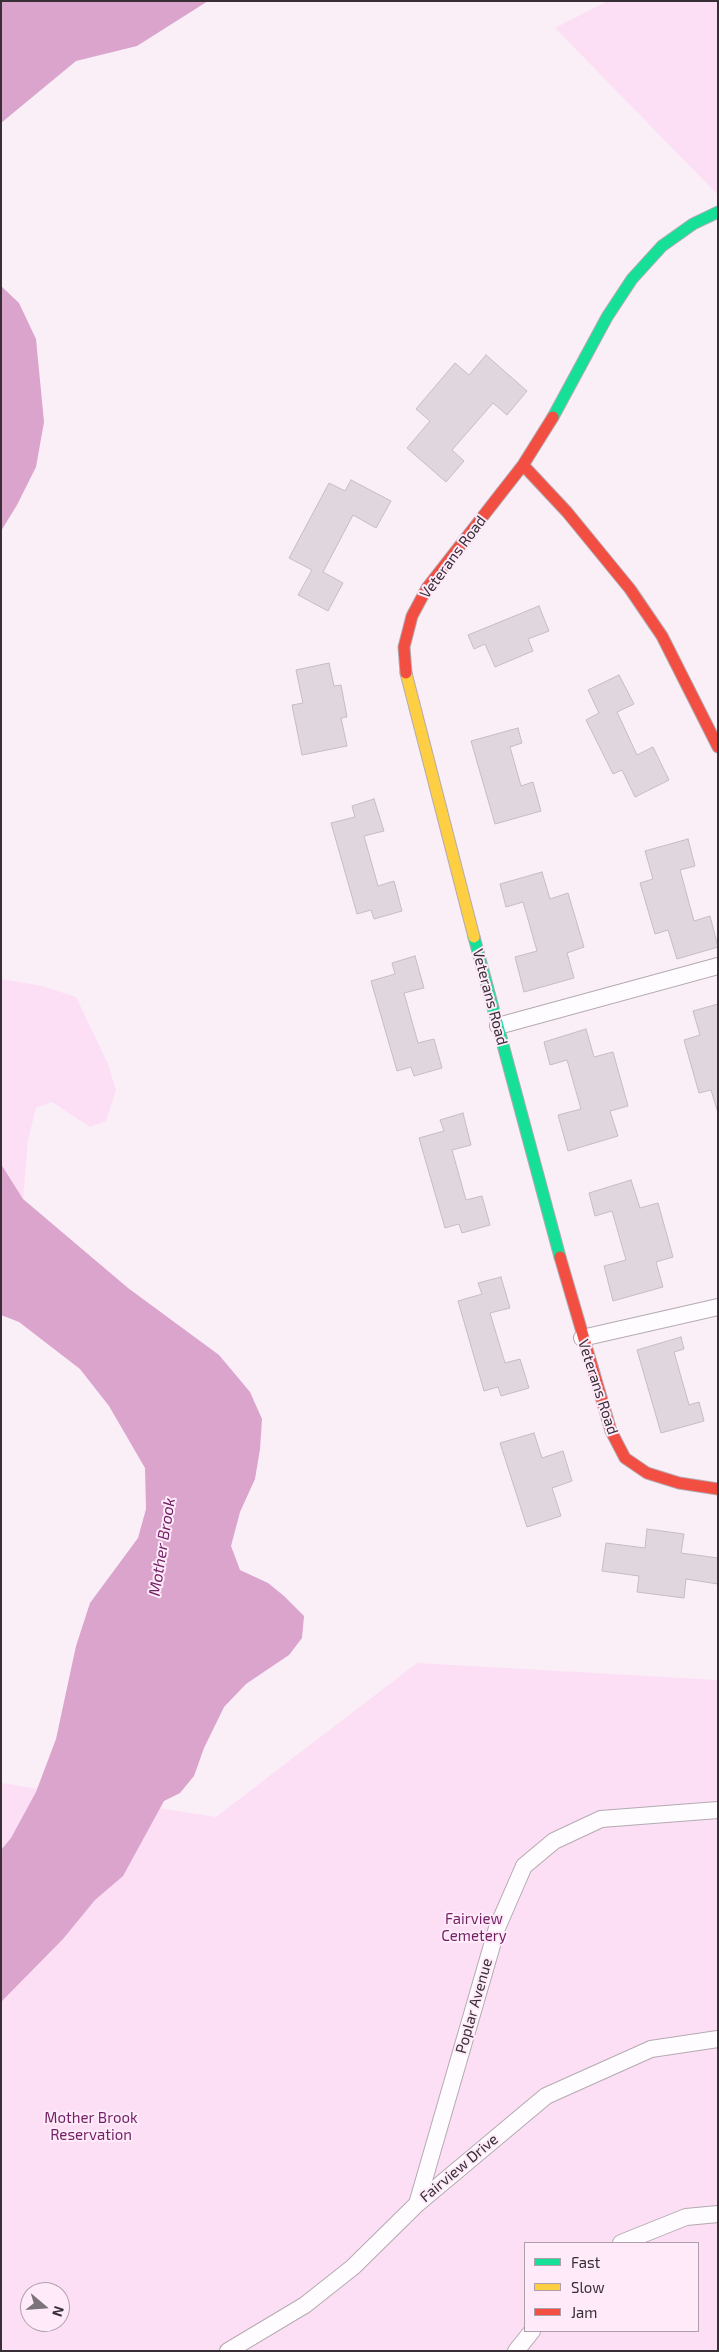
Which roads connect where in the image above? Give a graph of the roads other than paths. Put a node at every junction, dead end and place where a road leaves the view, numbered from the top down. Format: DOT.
graph roads {
  1 [pos="718,212"];
  2 [pos="523,465"];
  3 [pos="718,746"];
  4 [pos="718,966"];
  5 [pos="498,1026"];
  6 [pos="718,1307"];
  7 [pos="582,1338"];
  8 [pos="718,1488"];
  9 [pos="718,1810"];
  10 [pos="718,2039"];
  11 [pos="417,2204"];
  12 [pos="718,2214"];
  13 [pos="624,2242"];
  14 [pos="531,2332"];
  15 [pos="228,2351"];
  16 [pos="516,2351"];
  1 -- 2 [label="street, Veterans Road"];
  2 -- 3 [label="street"];
  2 -- 5 [label="street, Veterans Road"];
  4 -- 5 [label="lane"];
  5 -- 7 [label="street, Veterans Road"];
  6 -- 7 [label="lane"];
  7 -- 8 [label="street, Veterans Road"];
  9 -- 11 [label="lane, Poplar Avenue"];
  10 -- 11 [label="lane, Fairview Drive"];
  11 -- 15 [label="lane, Fairview Drive"];
  12 -- 13 [label="lane"];
  14 -- 16 [label="lane"];
}
